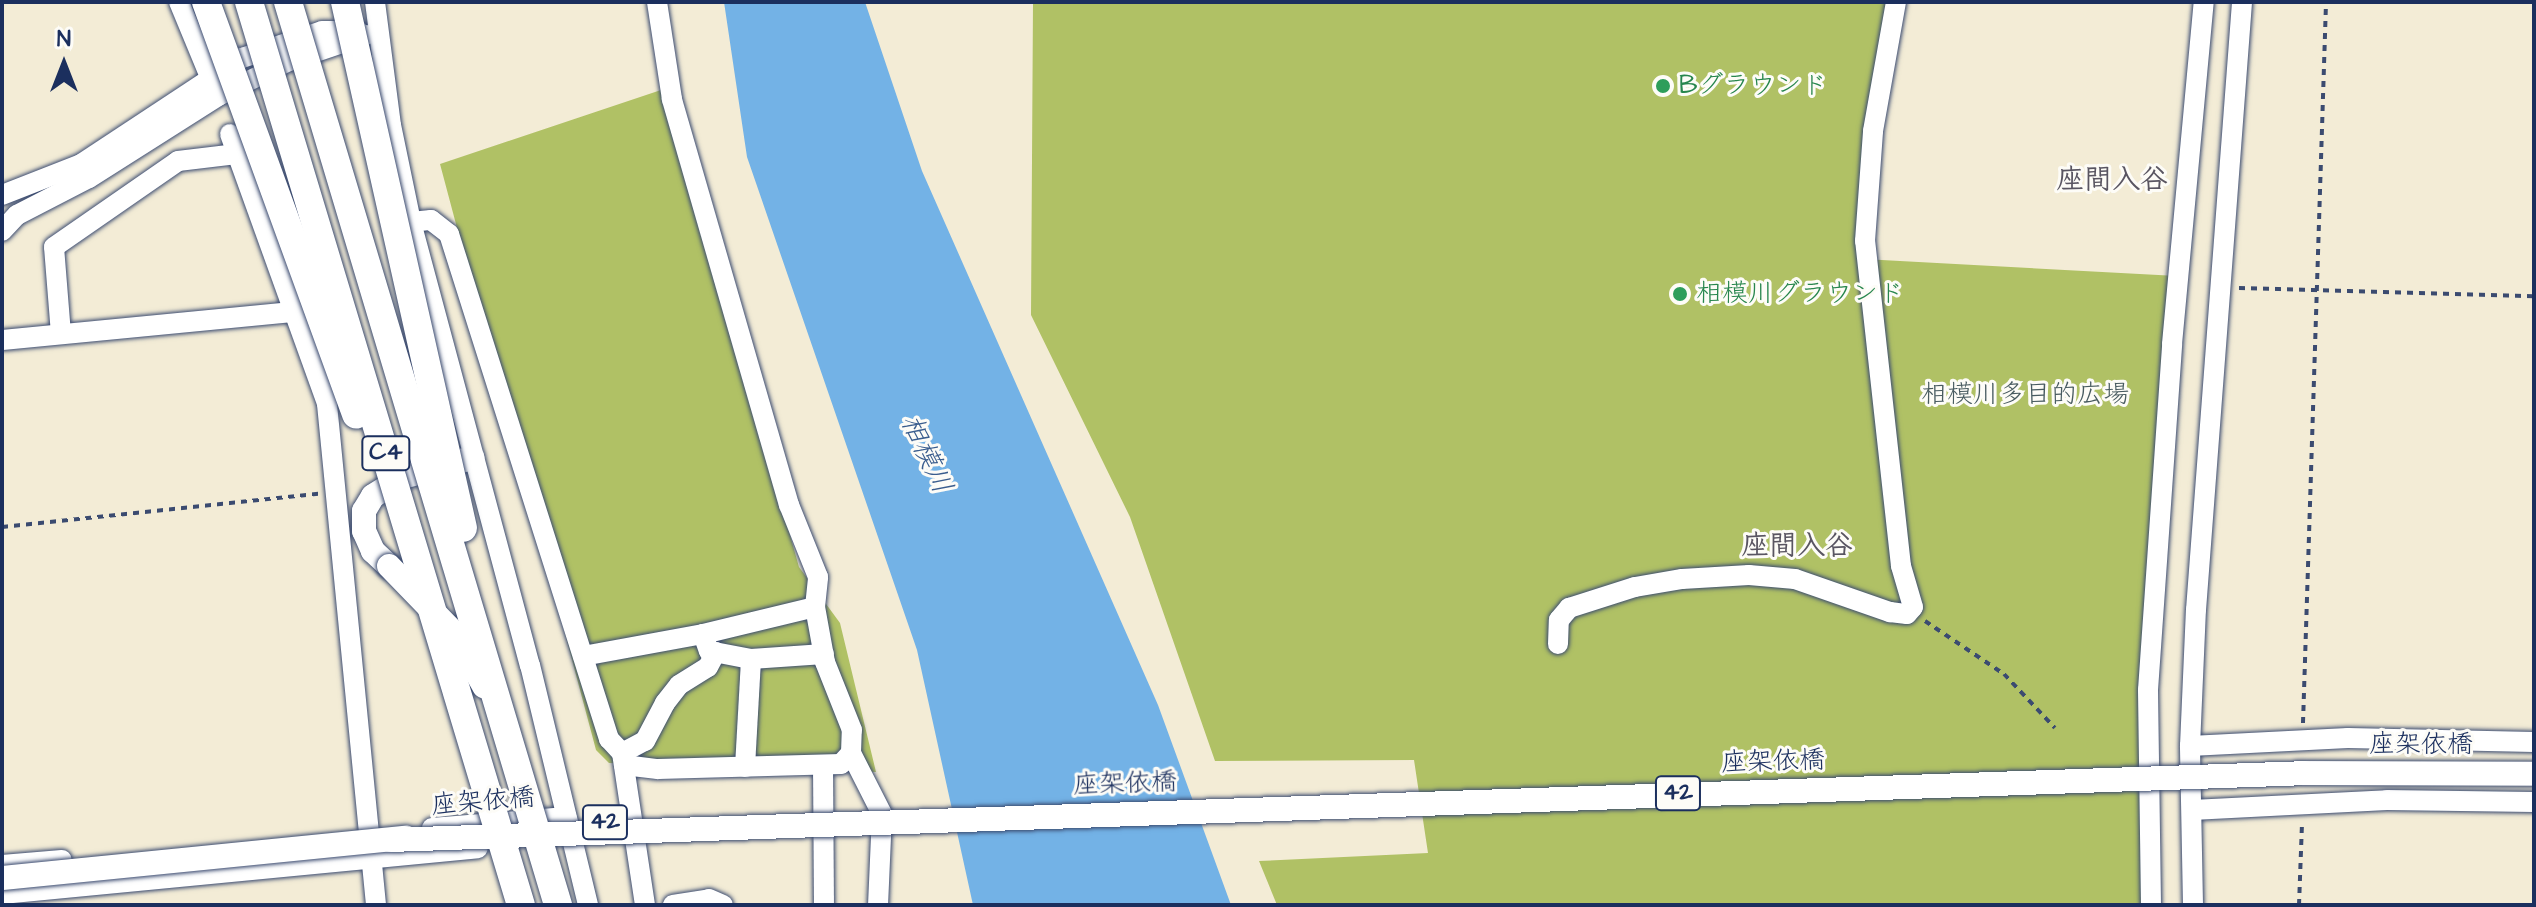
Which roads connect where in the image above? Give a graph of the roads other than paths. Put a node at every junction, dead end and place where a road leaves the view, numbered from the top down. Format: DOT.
graph roads {
  1 [pos="179,2"];
  2 [pos="206,2"];
  3 [pos="249,2"];
  4 [pos="288,2"];
  5 [pos="345,2"];
  6 [pos="375,2"];
  7 [pos="657,2"];
  8 [pos="1896,2"];
  9 [pos="2204,2"];
  10 [pos="2242,2"];
  11 [pos="378,31"];
  12 [pos="214,87"];
  13 [pos="230,134"];
  14 [pos="237,154"];
  15 [pos="2,195"];
  16 [pos="411,222"];
  17 [pos="2,231"];
  18 [pos="293,312"];
  19 [pos="61,334"];
  20 [pos="2,340"];
  21 [pos="472,458"];
  22 [pos="815,607"];
  23 [pos="703,634"];
  24 [pos="1558,644"];
  25 [pos="716,652"];
  26 [pos="824,654"];
  27 [pos="583,656"];
  28 [pos="751,659"];
  29 [pos="462,705"];
  30 [pos="2534,742"];
  31 [pos="2190,746"];
  32 [pos="851,753"];
  33 [pos="623,759"];
  34 [pos="823,765"];
  35 [pos="745,767"];
  36 [pos="2534,774"];
  37 [pos="522,783"];
  38 [pos="2534,802"];
  39 [pos="2192,810"];
  40 [pos="567,817"];
  41 [pos="529,831"];
  42 [pos="379,836"];
  43 [pos="574,845"];
  44 [pos="371,856"];
  45 [pos="2,865"];
  46 [pos="2,878"];
  47 [pos="2,894"];
  48 [pos="376,905"];
  49 [pos="521,905"];
  50 [pos="547,905"];
  51 [pos="558,905"];
  52 [pos="588,905"];
  53 [pos="645,905"];
  54 [pos="673,905"];
  55 [pos="723,905"];
  56 [pos="824,905"];
  57 [pos="878,905"];
  58 [pos="2151,905"];
  59 [pos="2193,905"];
  1 -- 12 [label="street"];
  2 -- 29 [label="highway, bridge"];
  3 -- 29 [label="highway, C4, bridge"];
  4 -- 37 [label="highway, C4, bridge"];
  5 -- 37 [label="highway, bridge"];
  6 -- 11 [label="street"];
  7 -- 22 [label="street"];
  8 -- 24 [label="street"];
  9 -- 58 [label="street"];
  10 -- 31 [label="street"];
  11 -- 12 [label="street"];
  11 -- 16 [label="street"];
  12 -- 15 [label="street"];
  12 -- 17 [label="street"];
  13 -- 14 [label="street"];
  14 -- 18 [label="street"];
  14 -- 19 [label="street"];
  16 -- 21 [label="street"];
  16 -- 27 [label="street"];
  18 -- 19 [label="street"];
  18 -- 42 [label="street"];
  19 -- 20 [label="street"];
  21 -- 40 [label="street"];
  21 -- 41 [label="main road, bridge"];
  22 -- 23 [label="street"];
  22 -- 26 [label="street"];
  23 -- 25 [label="street"];
  23 -- 27 [label="street"];
  25 -- 28 [label="street"];
  25 -- 33 [label="street"];
  26 -- 28 [label="street"];
  26 -- 32 [label="street"];
  27 -- 33 [label="street"];
  28 -- 35 [label="street"];
  29 -- 49 [label="highway, C4, bridge"];
  30 -- 31 [label="street"];
  31 -- 39 [label="street"];
  32 -- 34 [label="street"];
  32 -- 57 [label="street"];
  33 -- 35 [label="street"];
  33 -- 53 [label="street"];
  34 -- 35 [label="street"];
  34 -- 56 [label="street"];
  36 -- 41 [label="main road, 座架依橋 / 42, bridge"];
  37 -- 51 [label="highway, C4, bridge"];
  38 -- 39 [label="street"];
  39 -- 59 [label="street"];
  40 -- 42 [label="street"];
  40 -- 43 [label="street"];
  41 -- 42 [label="main road, 座架依橋 / 42, bridge"];
  41 -- 50 [label="main road"];
  42 -- 44 [label="street"];
  42 -- 45 [label="street"];
  42 -- 46 [label="main road, 座架依橋 / 42, bridge"];
  43 -- 44 [label="street"];
  43 -- 52 [label="street"];
  44 -- 47 [label="street"];
  44 -- 48 [label="street"];
  54 -- 55 [label="street"];
}
